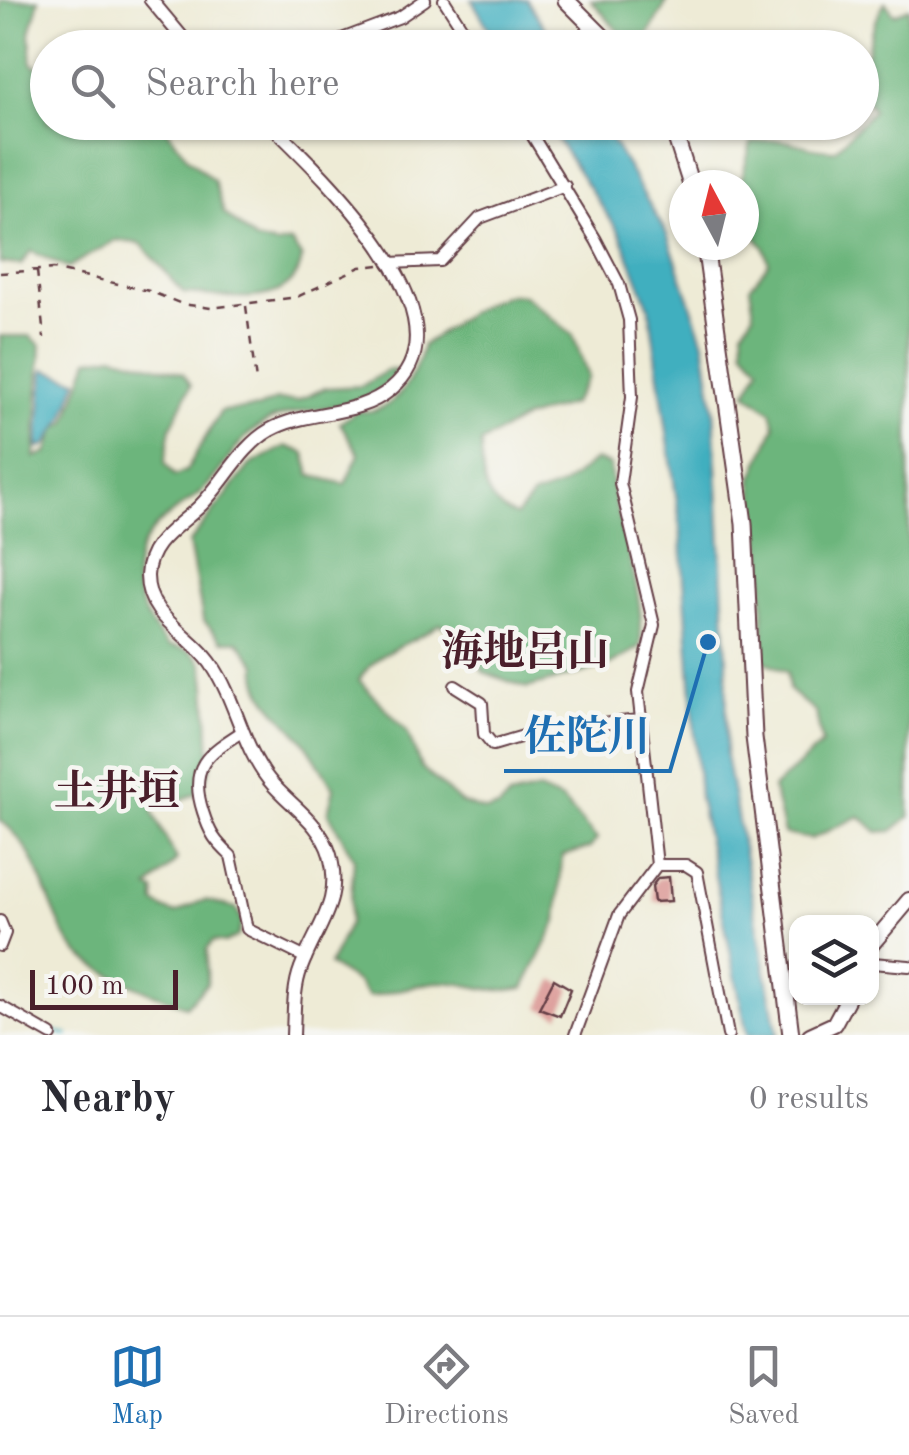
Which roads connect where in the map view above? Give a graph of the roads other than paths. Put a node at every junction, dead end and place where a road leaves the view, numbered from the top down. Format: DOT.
graph roads {
  1 [pos="151,0"];
  2 [pos="424,0"];
  3 [pos="444,0"];
  4 [pos="566,0"];
  5 [pos="176,30"];
  6 [pos="366,30"];
  7 [pos="463,30"];
  8 [pos="596,30"];
  9 [pos="286,140"];
  10 [pos="536,140"];
  11 [pos="677,140"];
  12 [pos="686,170"];
  13 [pos="565,186"];
  14 [pos="707,260"];
  15 [pos="389,263"];
  16 [pos="455,686"];
  17 [pos="639,720"];
  18 [pos="244,732"];
  19 [pos="657,865"];
  20 [pos="909,900"];
  21 [pos="0,920"];
  22 [pos="879,936"];
  23 [pos="0,946"];
  24 [pos="306,958"];
  25 [pos="879,963"];
  26 [pos="909,966"];
  27 [pos="844,1005"];
  28 [pos="0,1006"];
  29 [pos="23,1022"];
  30 [pos="20,1035"];
  31 [pos="51,1035"];
  32 [pos="293,1035"];
  33 [pos="575,1035"];
  34 [pos="728,1035"];
  35 [pos="791,1035"];
  36 [pos="810,1035"];
  1 -- 5 [label="street"];
  2 -- 6 [label="street"];
  3 -- 7 [label="street"];
  4 -- 8 [label="main road"];
  9 -- 15 [label="street"];
  10 -- 13 [label="street"];
  11 -- 12 [label="main road"];
  13 -- 15 [label="street"];
  13 -- 17 [label="street"];
  14 -- 35 [label="main road"];
  15 -- 18 [label="street"];
  16 -- 17 [label="street"];
  17 -- 19 [label="street"];
  18 -- 24 [label="street"];
  18 -- 24 [label="street"];
  19 -- 33 [label="street"];
  19 -- 34 [label="street"];
  20 -- 22 [label="main road"];
  21 -- 23 [label="street"];
  24 -- 32 [label="street"];
  25 -- 26 [label="street"];
  27 -- 36 [label="main road"];
  28 -- 29 [label="street"];
  29 -- 30 [label="street"];
  29 -- 31 [label="street"];
}
